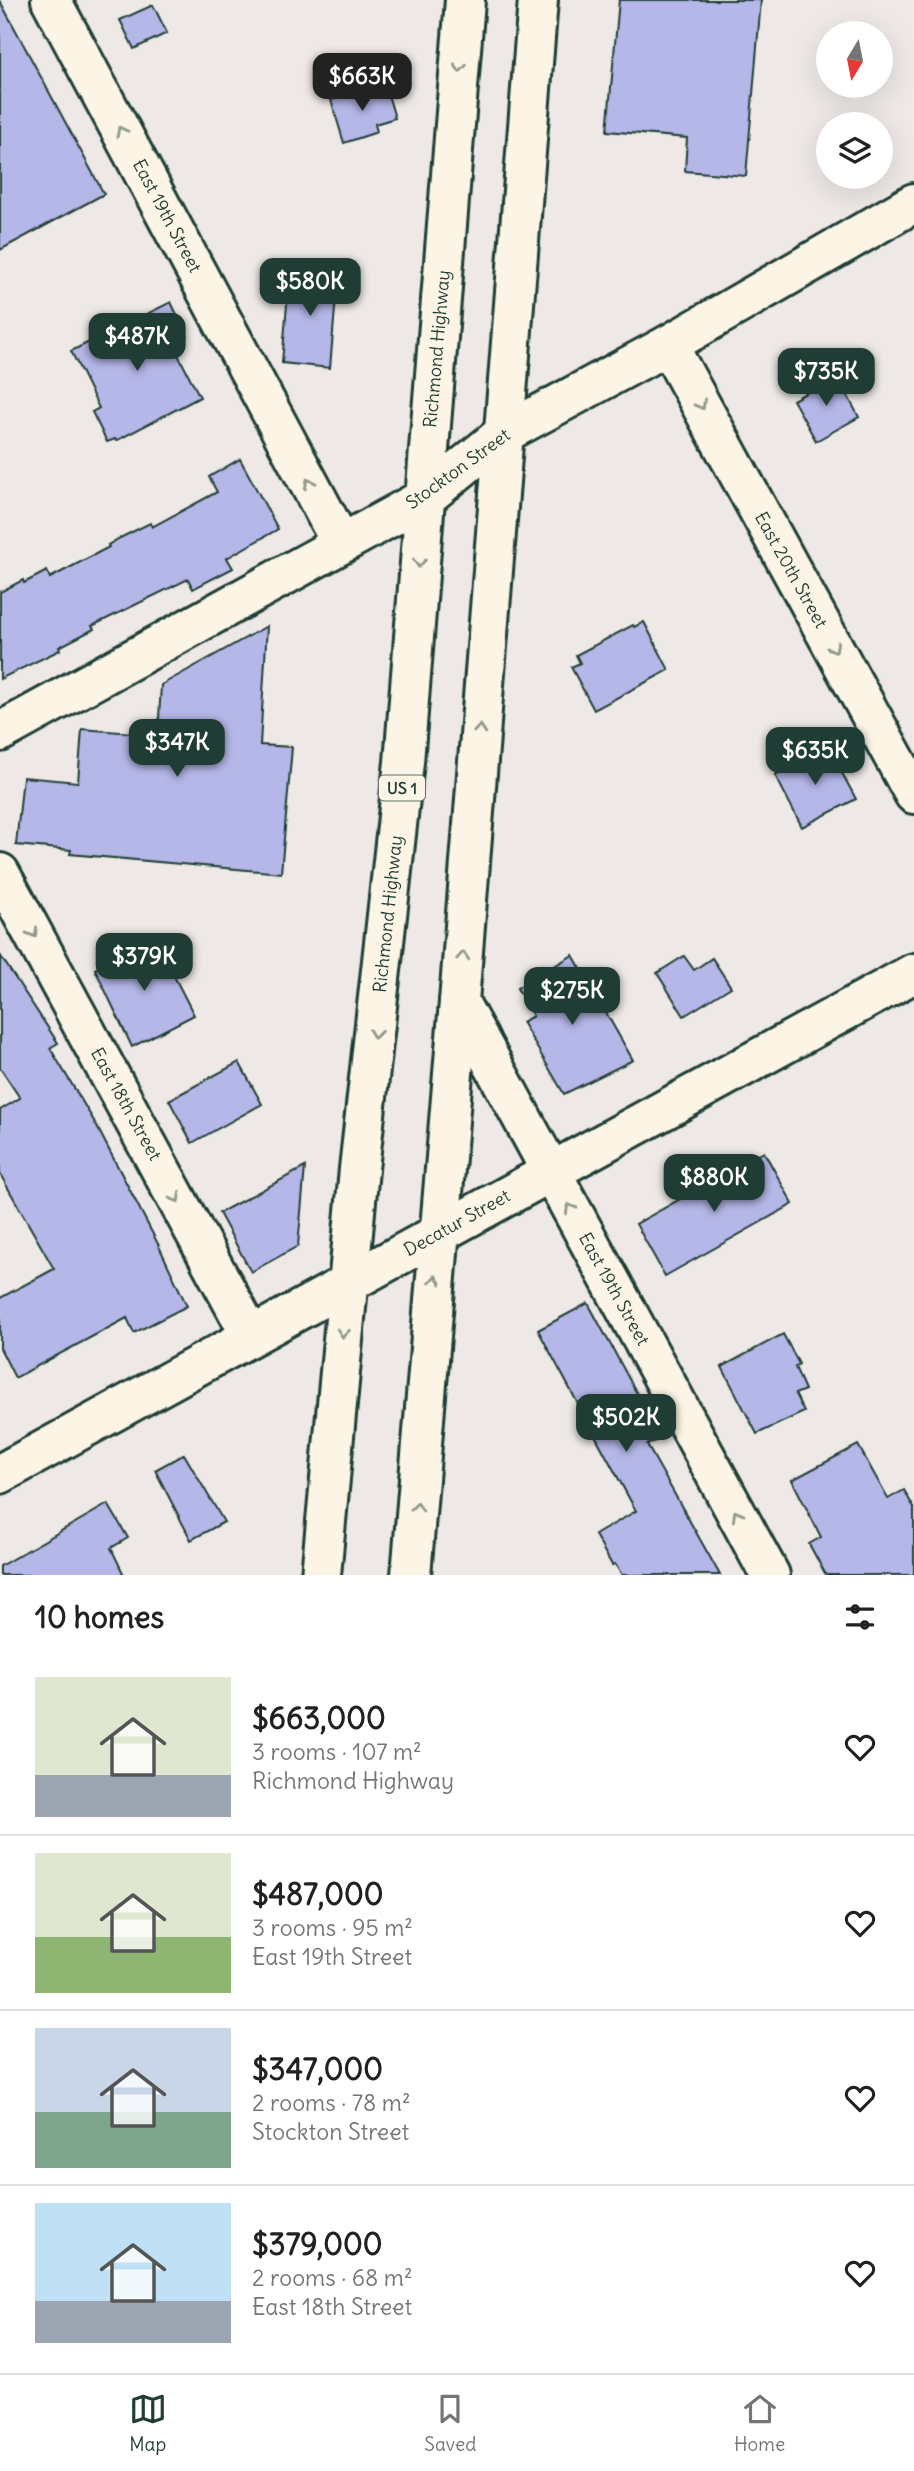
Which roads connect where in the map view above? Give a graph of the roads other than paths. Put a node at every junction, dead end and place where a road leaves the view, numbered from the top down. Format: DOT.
graph roads {
  1 [pos="51,0"];
  2 [pos="466,0"];
  3 [pos="538,0"];
  4 [pos="914,203"];
  5 [pos="668,345"];
  6 [pos="503,434"];
  7 [pos="425,498"];
  8 [pos="341,543"];
  9 [pos="0,732"];
  10 [pos="914,794"];
  11 [pos="0,873"];
  12 [pos="914,972"];
  13 [pos="459,1003"];
  14 [pos="550,1171"];
  15 [pos="439,1233"];
  16 [pos="348,1284"];
  17 [pos="251,1336"];
  18 [pos="0,1474"];
  19 [pos="321,1575"];
  20 [pos="411,1575"];
  21 [pos="770,1575"];
  8 -- 1 [label="street, East 19th Street, one-way"];
  2 -- 7 [label="street, Richmond Highway / US 1, one-way"];
  3 -- 6 [label="street"];
  4 -- 5 [label="street, Stockton Street"];
  5 -- 6 [label="street, Stockton Street"];
  5 -- 10 [label="street, East 20th Street, one-way"];
  6 -- 7 [label="street, Stockton Street"];
  13 -- 6 [label="street, one-way"];
  7 -- 8 [label="street, Stockton Street"];
  7 -- 16 [label="street, Richmond Highway / US 1, one-way"];
  8 -- 9 [label="street, Stockton Street"];
  11 -- 17 [label="street, East 18th Street, one-way"];
  12 -- 14 [label="street, Decatur Street"];
  13 -- 14 [label="street, East 19th Street"];
  13 -- 15 [label="street"];
  14 -- 15 [label="street, Decatur Street"];
  21 -- 14 [label="street, East 19th Street, one-way"];
  15 -- 16 [label="street, Decatur Street"];
  20 -- 15 [label="street, one-way"];
  16 -- 17 [label="street, Decatur Street"];
  16 -- 19 [label="street, Richmond Highway / US 1, one-way"];
  17 -- 18 [label="street, Decatur Street"];
}
